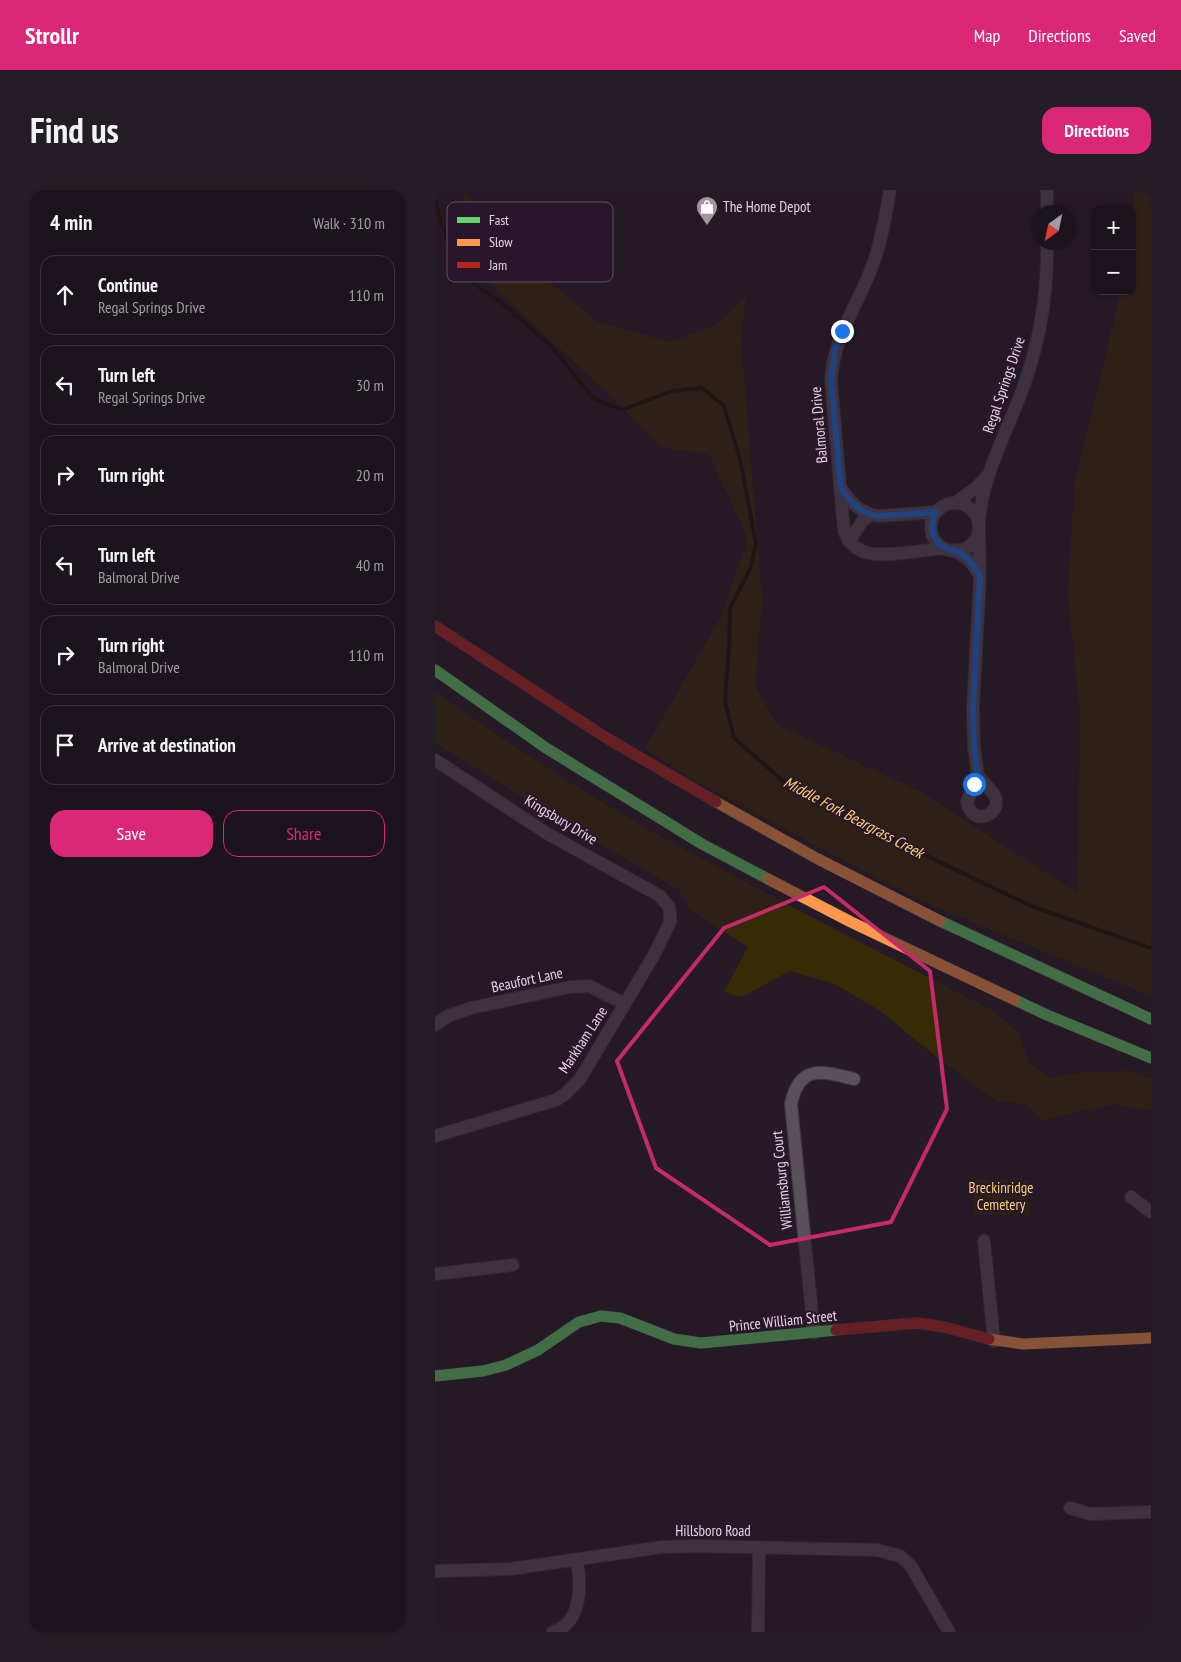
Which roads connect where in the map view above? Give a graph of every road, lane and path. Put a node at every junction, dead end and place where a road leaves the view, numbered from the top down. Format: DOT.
graph roads {
  1 [pos="891,190"];
  2 [pos="1047,190"];
  3 [pos="1047,205"];
  4 [pos="1047,250"];
  5 [pos="987,476"];
  6 [pos="841,488"];
  7 [pos="955,503"];
  8 [pos="936,512"];
  9 [pos="871,515"];
  10 [pos="979,527"];
  11 [pos="849,542"];
  12 [pos="950,549"];
  13 [pos="980,576"];
  14 [pos="435,626"];
  15 [pos="435,670"];
  16 [pos="435,760"];
  17 [pos="978,776"];
  18 [pos="669,907"];
  19 [pos="625,1004"];
  20 [pos="1151,1019"];
  21 [pos="435,1025"];
  22 [pos="1151,1058"];
  23 [pos="853,1079"];
  24 [pos="435,1136"];
  25 [pos="1131,1198"];
  26 [pos="1151,1212"];
  27 [pos="985,1241"];
  28 [pos="513,1265"];
  29 [pos="435,1274"];
  30 [pos="814,1333"];
  31 [pos="1151,1338"];
  32 [pos="994,1341"];
  33 [pos="435,1376"];
  34 [pos="1070,1508"];
  35 [pos="1151,1512"];
  36 [pos="759,1548"];
  37 [pos="577,1560"];
  38 [pos="435,1571"];
  39 [pos="553,1632"];
  40 [pos="759,1632"];
  41 [pos="949,1632"];
  1 -- 6 [label="street, Balmoral Drive"];
  2 -- 3 [label="street"];
  4 -- 5 [label="street, Regal Springs Drive"];
  5 -- 7 [label="street, Regal Springs Drive"];
  5 -- 10 [label="street, Regal Springs Drive"];
  6 -- 9 [label="street"];
  6 -- 11 [label="street, Balmoral Drive"];
  7 -- 8 [label="street"];
  7 -- 10 [label="street"];
  8 -- 9 [label="street"];
  8 -- 12 [label="street"];
  9 -- 11 [label="street"];
  10 -- 12 [label="street"];
  10 -- 13 [label="street, Regal Springs Drive"];
  11 -- 12 [label="street"];
  12 -- 13 [label="street"];
  13 -- 17 [label="street, Regal Springs Drive"];
  14 -- 20 [label="main road"];
  15 -- 22 [label="main road"];
  16 -- 18 [label="street, Kingsbury Drive"];
  18 -- 19 [label="street, Markham Lane"];
  19 -- 21 [label="street, Beaufort Lane"];
  19 -- 24 [label="street, Markham Lane"];
  23 -- 30 [label="street, Williamsburg Court"];
  25 -- 26 [label="street"];
  27 -- 32 [label="street"];
  28 -- 29 [label="street"];
  30 -- 32 [label="main road, Prince William Street"];
  30 -- 33 [label="main road, Prince William Street"];
  31 -- 32 [label="main road, Prince William Street"];
  34 -- 35 [label="street"];
  36 -- 37 [label="street, Hillsboro Road"];
  36 -- 40 [label="street"];
  36 -- 41 [label="street, Hillsboro Road"];
  37 -- 38 [label="street, Hillsboro Road"];
  37 -- 39 [label="street"];
}
